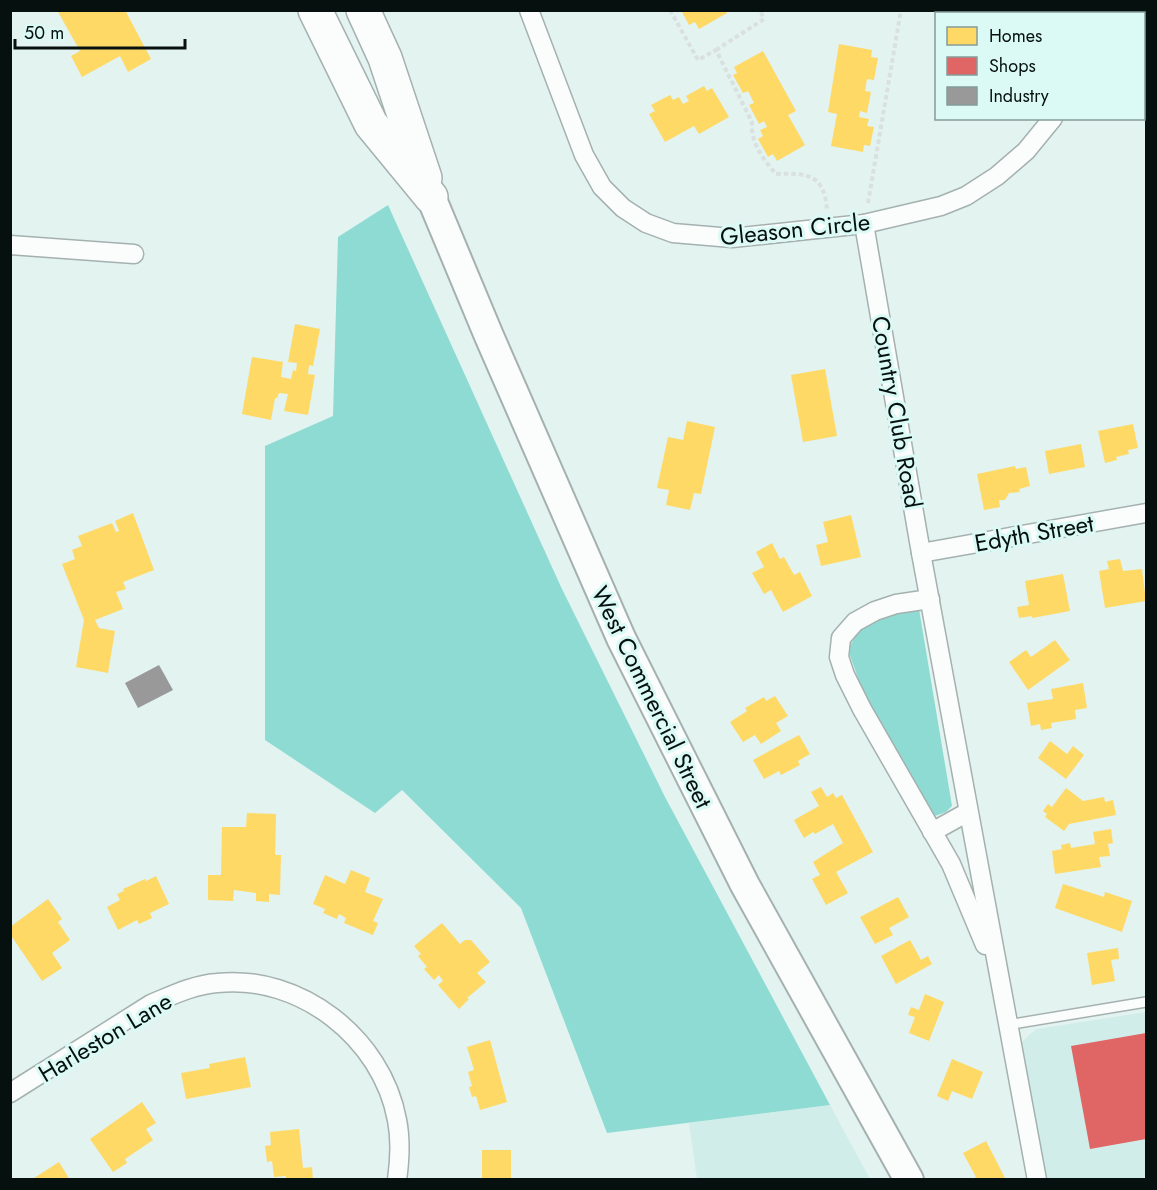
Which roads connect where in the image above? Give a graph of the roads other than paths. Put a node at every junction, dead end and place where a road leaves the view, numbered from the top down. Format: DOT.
graph roads {
  1 [pos="315,10"];
  2 [pos="337,10"];
  3 [pos="363,10"];
  4 [pos="381,10"];
  5 [pos="529,10"];
  6 [pos="1051,120"];
  7 [pos="431,197"];
  8 [pos="864,224"];
  9 [pos="10,245"];
  10 [pos="134,254"];
  11 [pos="1146,513"];
  12 [pos="921,553"];
  13 [pos="930,599"];
  14 [pos="968,812"];
  15 [pos="932,832"];
  16 [pos="998,977"];
  17 [pos="1146,1002"];
  18 [pos="1007,1025"];
  19 [pos="10,1093"];
  20 [pos="397,1179"];
  21 [pos="909,1179"];
  22 [pos="1037,1179"];
  1 -- 7 [label="highway"];
  2 -- 7 [label="highway"];
  3 -- 7 [label="highway"];
  4 -- 7 [label="highway"];
  5 -- 8 [label="street, Gleason Circle"];
  6 -- 8 [label="street, Gleason Circle"];
  7 -- 21 [label="main road, West Commercial Street"];
  8 -- 12 [label="street, Country Club Road"];
  9 -- 10 [label="street"];
  11 -- 12 [label="street, Edyth Street"];
  12 -- 13 [label="street, Country Club Road"];
  13 -- 14 [label="street, Country Club Road"];
  13 -- 15 [label="street, Country Club Road"];
  14 -- 15 [label="street"];
  14 -- 16 [label="street, Country Club Road"];
  15 -- 16 [label="street, Country Club Road"];
  16 -- 18 [label="street, Country Club Road"];
  17 -- 18 [label="lane"];
  18 -- 22 [label="street, Country Club Road"];
  19 -- 20 [label="street, Harleston Lane"];
}
